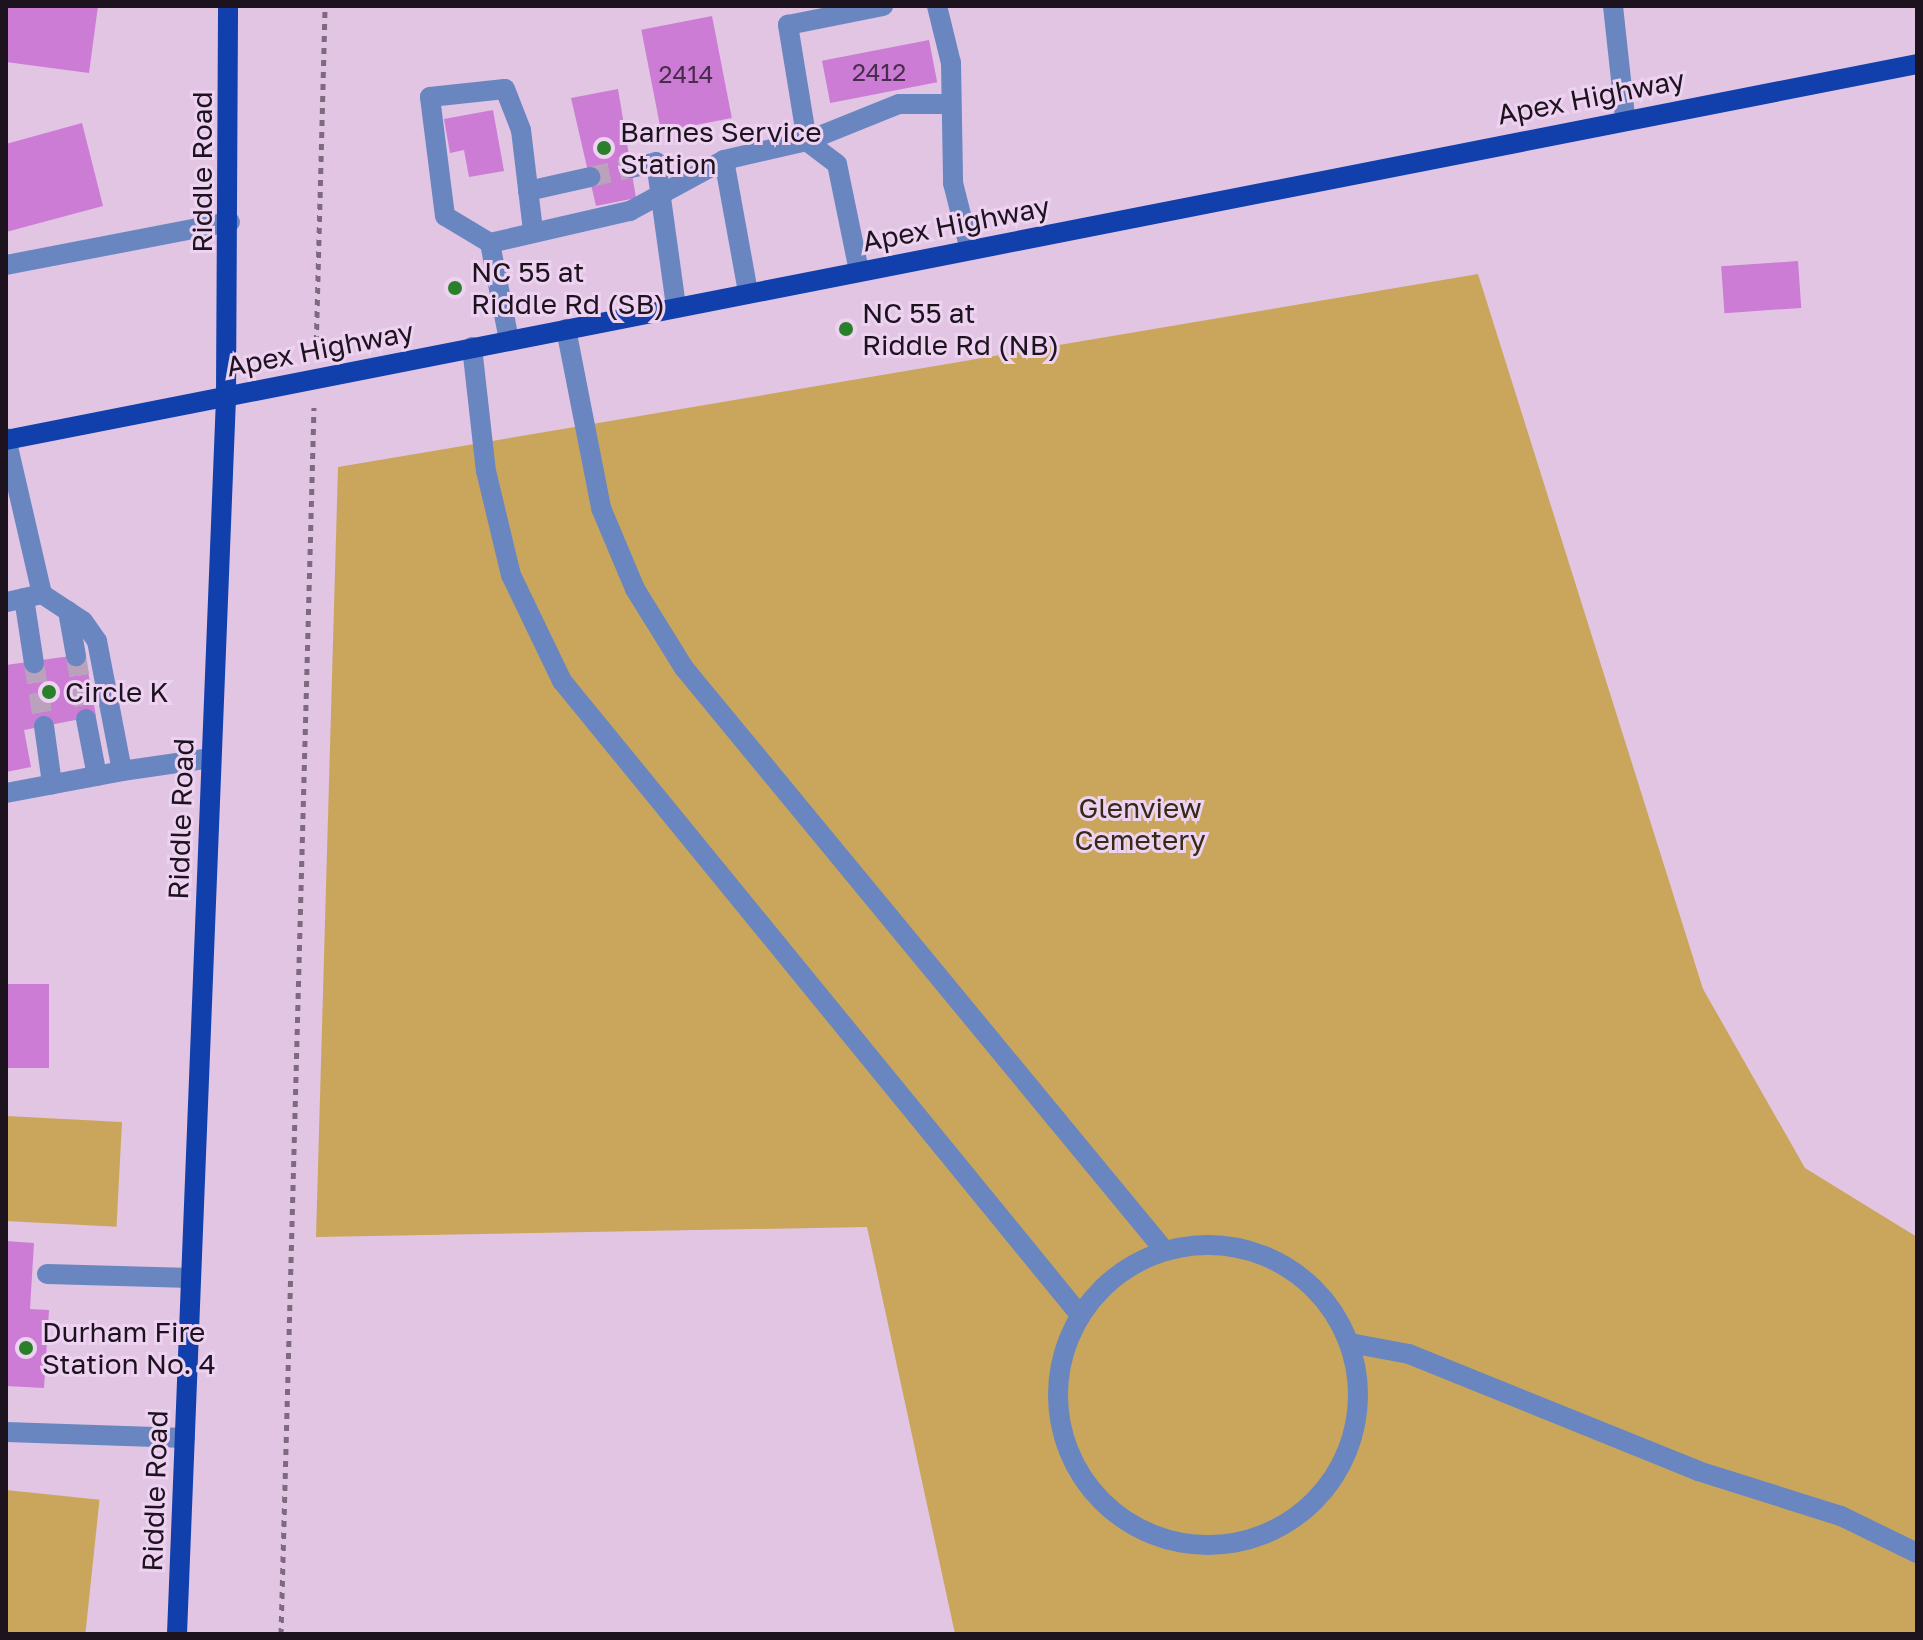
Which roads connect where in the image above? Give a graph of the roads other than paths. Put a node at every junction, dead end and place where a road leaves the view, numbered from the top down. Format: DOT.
graph roads {
  1 [pos="228,6"];
  2 [pos="883,6"];
  3 [pos="937,6"];
  4 [pos="1613,6"];
  5 [pos="788,16"];
  6 [pos="1917,64"];
  7 [pos="949,104"];
  8 [pos="1625,117"];
  9 [pos="807,141"];
  10 [pos="724,160"];
  11 [pos="631,168"];
  12 [pos="590,177"];
  13 [pos="528,191"];
  14 [pos="663,193"];
  15 [pos="230,222"];
  16 [pos="533,231"];
  17 [pos="490,243"];
  18 [pos="970,250"];
  19 [pos="6,265"];
  20 [pos="859,271"];
  21 [pos="748,292"];
  22 [pos="676,307"];
  23 [pos="566,329"];
  24 [pos="509,340"];
  25 [pos="472,347"];
  26 [pos="226,396"];
  27 [pos="6,439"];
  28 [pos="24,598"];
  29 [pos="68,611"];
  30 [pos="76,656"];
  31 [pos="34,663"];
  32 [pos="86,719"];
  33 [pos="44,726"];
  34 [pos="211,758"];
  35 [pos="122,771"];
  36 [pos="97,776"];
  37 [pos="52,784"];
  38 [pos="6,793"];
  39 [pos="1165,1251"];
  40 [pos="47,1274"];
  41 [pos="191,1278"];
  42 [pos="1080,1315"];
  43 [pos="1350,1343"];
  44 [pos="6,1432"];
  45 [pos="185,1438"];
  46 [pos="1917,1553"];
  47 [pos="177,1634"];
  1 -- 15 [label="main road, Riddle Road"];
  2 -- 5 [label="lane"];
  3 -- 7 [label="lane"];
  4 -- 8 [label="lane"];
  5 -- 9 [label="lane"];
  6 -- 8 [label="main road, Apex Highway"];
  7 -- 9 [label="lane"];
  7 -- 18 [label="lane"];
  8 -- 18 [label="main road, Apex Highway"];
  9 -- 10 [label="lane"];
  9 -- 20 [label="lane"];
  10 -- 14 [label="lane"];
  10 -- 21 [label="lane"];
  11 -- 14 [label="lane"];
  12 -- 13 [label="lane"];
  13 -- 16 [label="lane"];
  13 -- 17 [label="lane"];
  14 -- 16 [label="lane"];
  14 -- 22 [label="lane"];
  15 -- 19 [label="lane"];
  15 -- 26 [label="main road, Riddle Road"];
  16 -- 17 [label="lane"];
  17 -- 24 [label="lane"];
  18 -- 20 [label="main road, Apex Highway"];
  20 -- 21 [label="main road, Apex Highway"];
  21 -- 22 [label="main road, Apex Highway"];
  22 -- 23 [label="main road, Apex Highway"];
  23 -- 24 [label="main road, Apex Highway"];
  23 -- 39 [label="lane"];
  24 -- 25 [label="main road, Apex Highway"];
  25 -- 26 [label="main road, Apex Highway"];
  25 -- 42 [label="lane"];
  26 -- 27 [label="main road, Apex Highway"];
  26 -- 34 [label="main road, Riddle Road"];
  27 -- 28 [label="lane"];
  28 -- 29 [label="lane"];
  28 -- 31 [label="lane"];
  29 -- 30 [label="lane"];
  29 -- 35 [label="lane"];
  32 -- 36 [label="lane"];
  33 -- 37 [label="lane"];
  34 -- 35 [label="lane"];
  34 -- 41 [label="main road, Riddle Road"];
  35 -- 36 [label="lane"];
  36 -- 37 [label="lane"];
  37 -- 38 [label="lane"];
  39 -- 42 [label="lane"];
  39 -- 43 [label="lane"];
  40 -- 41 [label="lane"];
  41 -- 45 [label="main road, Riddle Road"];
  42 -- 43 [label="lane"];
  43 -- 46 [label="lane"];
  44 -- 45 [label="lane"];
  45 -- 47 [label="main road, Riddle Road"];
}
